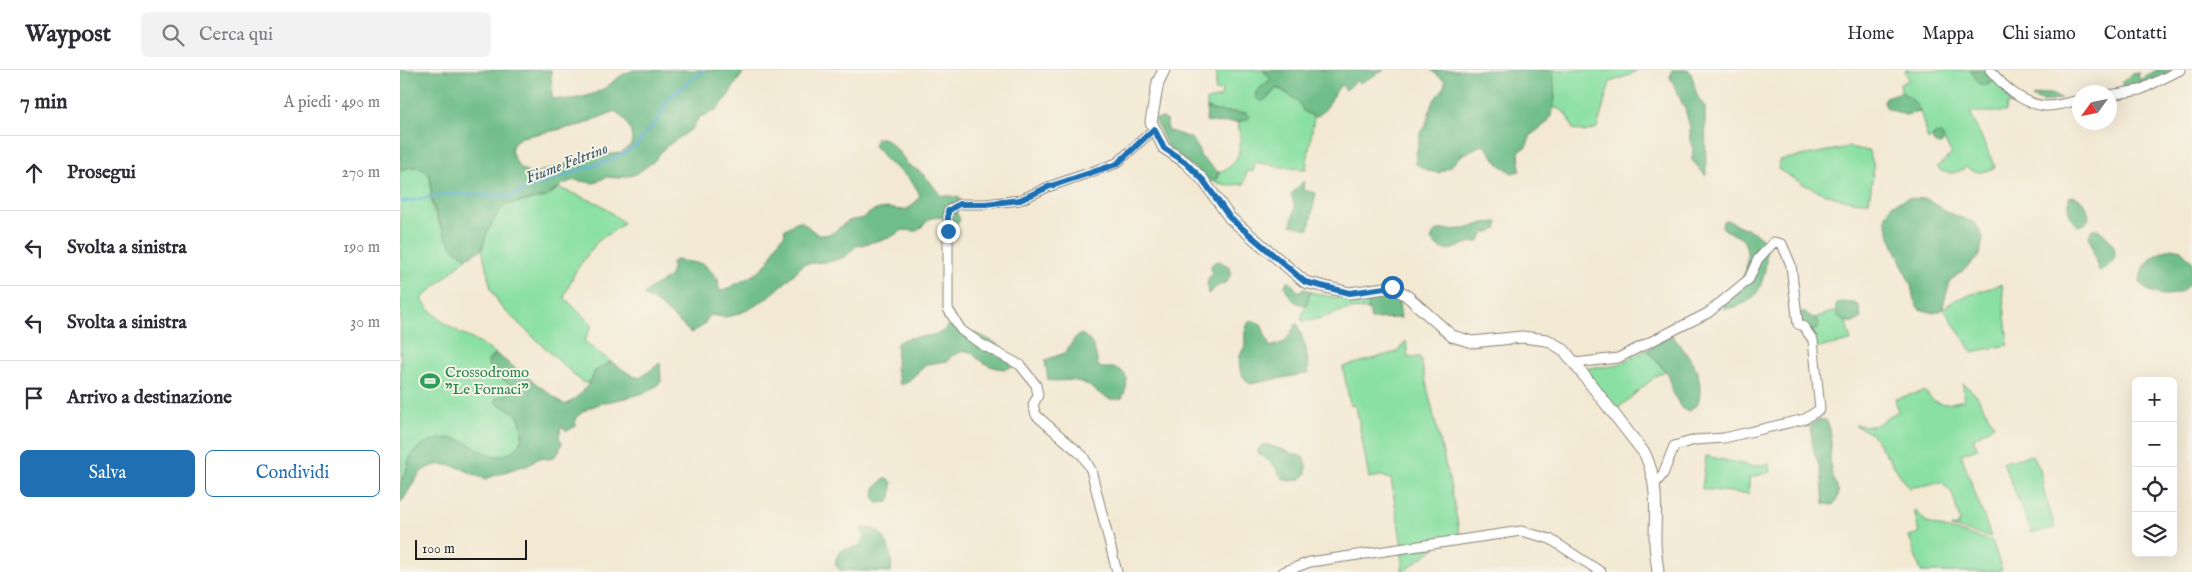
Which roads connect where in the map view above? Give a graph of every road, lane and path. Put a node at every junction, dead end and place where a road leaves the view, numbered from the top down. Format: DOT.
graph roads {
  1 [pos="1164,70"];
  2 [pos="1990,70"];
  3 [pos="2180,70"];
  4 [pos="2117,94"];
  5 [pos="2072,101"];
  6 [pos="1154,129"];
  7 [pos="1575,363"];
  8 [pos="1654,484"];
  9 [pos="1117,572"];
  10 [pos="1282,572"];
  11 [pos="1601,572"];
  12 [pos="1658,572"];
  1 -- 6 [label="street"];
  2 -- 5 [label="street"];
  3 -- 4 [label="street"];
  6 -- 7 [label="street"];
  6 -- 9 [label="street"];
  7 -- 8 [label="street"];
  7 -- 8 [label="street"];
  8 -- 12 [label="street"];
  10 -- 11 [label="street"];
}
